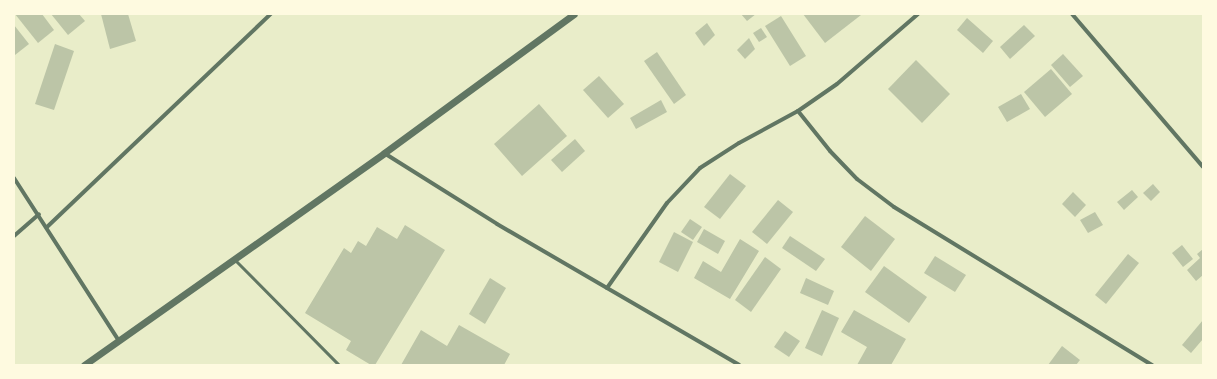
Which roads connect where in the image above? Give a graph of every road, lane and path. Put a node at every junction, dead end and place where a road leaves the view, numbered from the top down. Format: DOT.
graph roads {
  1 [pos="271,14"];
  2 [pos="574,14"];
  3 [pos="918,14"];
  4 [pos="1072,14"];
  5 [pos="798,111"];
  6 [pos="384,153"];
  7 [pos="1203,166"];
  8 [pos="14,178"];
  9 [pos="39,214"];
  10 [pos="47,227"];
  11 [pos="14,236"];
  12 [pos="234,259"];
  13 [pos="607,288"];
  14 [pos="119,341"];
  15 [pos="84,365"];
  16 [pos="339,365"];
  17 [pos="739,365"];
  18 [pos="1152,365"];
  1 -- 10 [label="street"];
  2 -- 6 [label="street"];
  3 -- 5 [label="street"];
  4 -- 7 [label="street"];
  5 -- 13 [label="street"];
  5 -- 18 [label="street"];
  6 -- 12 [label="street"];
  6 -- 13 [label="street"];
  8 -- 9 [label="street"];
  9 -- 10 [label="street"];
  9 -- 11 [label="street"];
  10 -- 14 [label="street"];
  12 -- 14 [label="street"];
  12 -- 16 [label="lane"];
  13 -- 17 [label="street"];
  14 -- 15 [label="street"];
}
